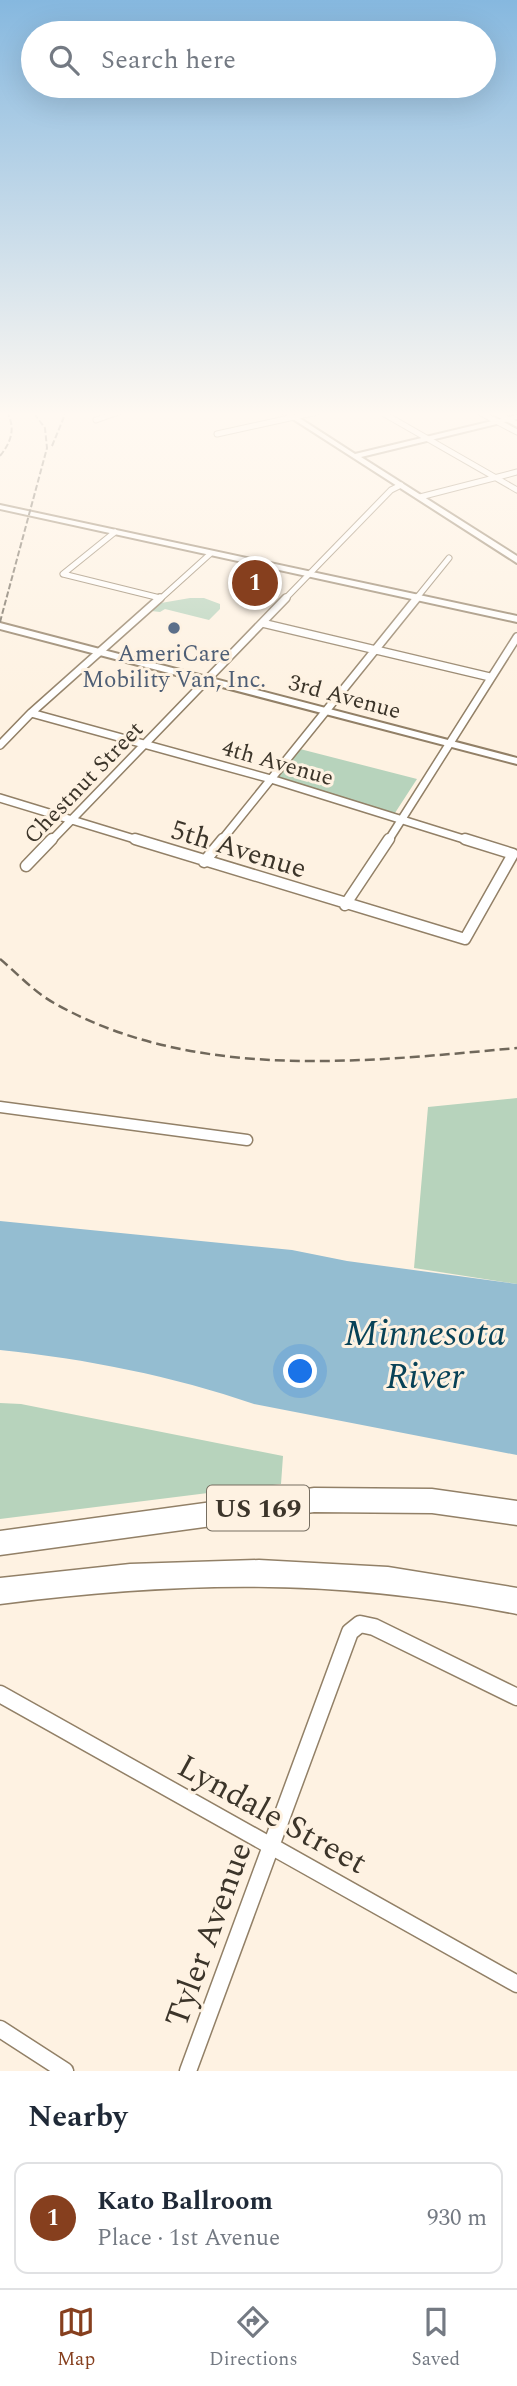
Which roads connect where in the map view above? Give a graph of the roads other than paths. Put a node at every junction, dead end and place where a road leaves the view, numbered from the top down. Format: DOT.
graph roads {
  1 [pos="8,509"];
  2 [pos="373,509"];
  3 [pos="438,509"];
  4 [pos="115,532"];
  5 [pos="210,554"];
  6 [pos="449,558"];
  7 [pos="517,560"];
  8 [pos="309,574"];
  9 [pos="416,596"];
  10 [pos="160,598"];
  11 [pos="517,619"];
  12 [pos="262,623"];
  13 [pos="0,626"];
  14 [pos="517,637"];
  15 [pos="374,650"];
  16 [pos="100,652"];
  17 [pos="490,677"];
  18 [pos="208,679"];
  19 [pos="324,711"];
  20 [pos="31,713"];
  21 [pos="3,738"];
  22 [pos="449,743"];
  23 [pos="147,744"];
  24 [pos="0,745"];
  25 [pos="517,761"];
  26 [pos="271,779"];
  27 [pos="0,798"];
  28 [pos="403,819"];
  29 [pos="73,821"];
  30 [pos="204,862"];
  31 [pos="26,866"];
  32 [pos="345,905"];
  33 [pos="465,939"];
  34 [pos="0,1107"];
  35 [pos="247,1140"];
  36 [pos="517,1513"];
  37 [pos="0,1543"];
  38 [pos="0,1591"];
  39 [pos="517,1601"];
  40 [pos="0,1694"];
  41 [pos="517,1697"];
  42 [pos="271,1847"];
  43 [pos="517,1984"];
  44 [pos="0,2029"];
  45 [pos="65,2071"];
  46 [pos="188,2071"];
  1 -- 4 [label="street"];
  2 -- 8 [label="street, Chestnut Street"];
  3 -- 7 [label="street"];
  4 -- 5 [label="street"];
  4 -- 10 [label="street"];
  5 -- 8 [label="street"];
  5 -- 10 [label="street"];
  6 -- 9 [label="street"];
  8 -- 9 [label="street"];
  8 -- 12 [label="street, Chestnut Street"];
  9 -- 11 [label="street"];
  9 -- 15 [label="street"];
  10 -- 16 [label="street"];
  12 -- 15 [label="street"];
  12 -- 18 [label="street, Chestnut Street"];
  13 -- 16 [label="street, 3rd Avenue"];
  14 -- 17 [label="street"];
  15 -- 17 [label="street"];
  15 -- 19 [label="street"];
  16 -- 18 [label="street, 3rd Avenue"];
  16 -- 20 [label="street"];
  17 -- 22 [label="street"];
  18 -- 19 [label="street, 3rd Avenue"];
  18 -- 23 [label="street, Chestnut Street"];
  19 -- 22 [label="street, 3rd Avenue"];
  19 -- 26 [label="street"];
  20 -- 21 [label="street"];
  20 -- 23 [label="street, 4th Avenue"];
  21 -- 24 [label="street"];
  22 -- 25 [label="street, 3rd Avenue"];
  22 -- 28 [label="street"];
  23 -- 26 [label="street, 4th Avenue"];
  23 -- 29 [label="street, Chestnut Street"];
  26 -- 28 [label="street, 4th Avenue"];
  26 -- 30 [label="street"];
  27 -- 29 [label="street, 5th Avenue"];
  28 -- 32 [label="street"];
  28 -- 33 [label="street, 4th Avenue"];
  29 -- 30 [label="street, 5th Avenue"];
  29 -- 31 [label="street, Chestnut Street"];
  30 -- 32 [label="street, 5th Avenue"];
  32 -- 33 [label="street, 5th Avenue"];
  34 -- 35 [label="street"];
  36 -- 37 [label="highway, US 169"];
  38 -- 39 [label="highway, US 169"];
  40 -- 42 [label="street, Lyndale Street"];
  41 -- 42 [label="street, Tyler Avenue"];
  42 -- 43 [label="street, Lyndale Street"];
  42 -- 46 [label="street, Tyler Avenue"];
  44 -- 45 [label="street"];
}
